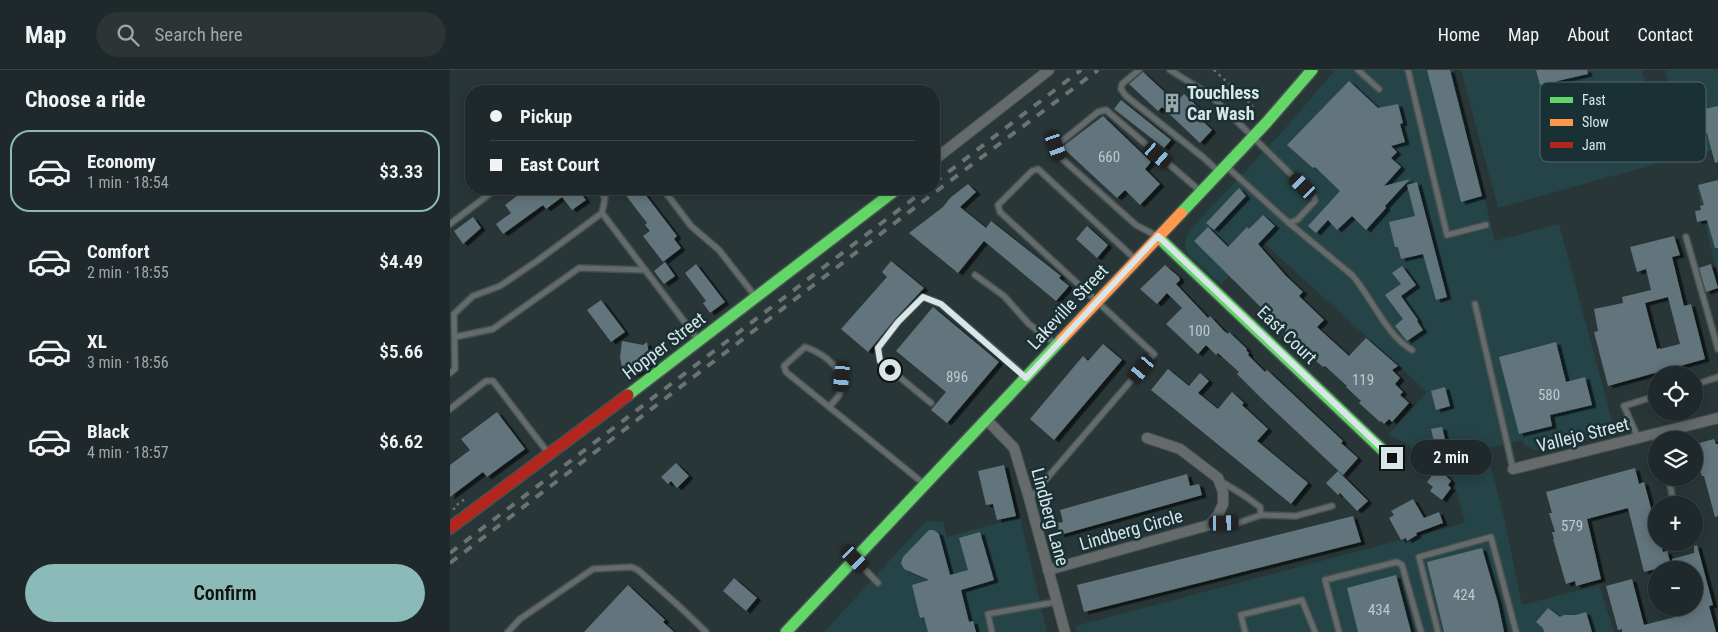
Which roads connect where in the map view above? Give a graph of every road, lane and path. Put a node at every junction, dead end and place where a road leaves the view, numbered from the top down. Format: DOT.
graph roads {
  1 [pos="1048,70"];
  2 [pos="1139,70"];
  3 [pos="1170,70"];
  4 [pos="1214,70"];
  5 [pos="1312,70"];
  6 [pos="1358,70"];
  7 [pos="1408,70"];
  8 [pos="1379,89"];
  9 [pos="1253,106"];
  10 [pos="1252,138"];
  11 [pos="940,155"];
  12 [pos="1223,169"];
  13 [pos="1201,192"];
  14 [pos="488,195"];
  15 [pos="603,195"];
  16 [pos="668,195"];
  17 [pos="889,195"];
  18 [pos="602,213"];
  19 [pos="450,224"];
  20 [pos="1290,224"];
  21 [pos="1486,225"];
  22 [pos="1158,236"];
  23 [pos="1686,238"];
  24 [pos="1136,260"];
  25 [pos="645,270"];
  26 [pos="975,275"];
  27 [pos="757,298"];
  28 [pos="1096,302"];
  29 [pos="1475,304"];
  30 [pos="455,337"];
  31 [pos="700,342"];
  32 [pos="1057,345"];
  33 [pos="1718,349"];
  34 [pos="1412,350"];
  35 [pos="450,373"];
  36 [pos="1718,377"];
  37 [pos="1026,378"];
  38 [pos="1703,381"];
  39 [pos="1648,398"];
  40 [pos="931,403"];
  41 [pos="829,407"];
  42 [pos="450,409"];
  43 [pos="1718,418"];
  44 [pos="987,420"];
  45 [pos="1677,431"];
  46 [pos="1648,437"];
  47 [pos="1147,438"];
  48 [pos="1638,438"];
  49 [pos="549,454"];
  50 [pos="1392,458"];
  51 [pos="1514,469"];
  52 [pos="1219,480"];
  53 [pos="925,485"];
  54 [pos="1670,486"];
  55 [pos="1672,495"];
  56 [pos="1030,498"];
  57 [pos="1332,506"];
  58 [pos="1261,515"];
  59 [pos="1210,524"];
  60 [pos="450,528"];
  61 [pos="855,559"];
  62 [pos="1048,570"];
  63 [pos="878,583"];
  64 [pos="1056,602"];
  65 [pos="508,632"];
  66 [pos="706,632"];
  67 [pos="786,632"];
  68 [pos="992,632"];
  69 [pos="1064,632"];
  70 [pos="1245,632"];
  71 [pos="1315,632"];
  72 [pos="1339,632"];
  73 [pos="1421,632"];
  74 [pos="1438,632"];
  75 [pos="1516,632"];
  1 -- 11 [label="street"];
  2 -- 12 [label="lane"];
  3 -- 10 [label="lane"];
  4 -- 9 [label="path"];
  5 -- 10 [label="street, Lakeville Street"];
  6 -- 8 [label="lane"];
  7 -- 21 [label="lane"];
  10 -- 12 [label="street, Lakeville Street"];
  10 -- 20 [label="lane"];
  12 -- 13 [label="street, Lakeville Street"];
  12 -- 20 [label="lane"];
  13 -- 22 [label="street, Lakeville Street"];
  13 -- 22 [label="lane"];
  14 -- 19 [label="lane"];
  15 -- 18 [label="lane"];
  16 -- 27 [label="lane"];
  17 -- 27 [label="street, Hopper Street"];
  18 -- 25 [label="lane"];
  18 -- 30 [label="lane"];
  20 -- 34 [label="lane"];
  22 -- 24 [label="street, Lakeville Street"];
  22 -- 50 [label="street, East Court"];
  23 -- 33 [label="lane"];
  24 -- 28 [label="street, Lakeville Street"];
  24 -- 28 [label="lane"];
  25 -- 30 [label="lane"];
  25 -- 31 [label="lane"];
  26 -- 32 [label="lane"];
  27 -- 31 [label="street, Hopper Street"];
  28 -- 32 [label="street, Lakeville Street"];
  28 -- 56 [label="lane"];
  29 -- 51 [label="lane"];
  30 -- 35 [label="lane"];
  31 -- 49 [label="street, Hopper Street"];
  32 -- 37 [label="street, Lakeville Street"];
  36 -- 38 [label="lane"];
  37 -- 40 [label="lane"];
  37 -- 44 [label="street, Lakeville Street"];
  39 -- 48 [label="lane"];
  41 -- 41 [label="lane"];
  41 -- 53 [label="lane"];
  42 -- 49 [label="lane"];
  43 -- 45 [label="street, Vallejo Street"];
  44 -- 53 [label="street, Lakeville Street"];
  44 -- 56 [label="street, Lindberg Lane"];
  46 -- 48 [label="street, Vallejo Street"];
  47 -- 52 [label="street"];
  48 -- 51 [label="street, Vallejo Street"];
  49 -- 60 [label="street, Hopper Street"];
  52 -- 58 [label="lane"];
  52 -- 59 [label="street, Lindberg Circle"];
  53 -- 61 [label="street, Lakeville Street"];
  54 -- 55 [label="lane"];
  56 -- 62 [label="street, Lindberg Lane"];
  57 -- 58 [label="lane"];
  58 -- 59 [label="lane"];
  59 -- 62 [label="street, Lindberg Circle"];
  61 -- 63 [label="lane"];
  61 -- 67 [label="street, Lakeville Street"];
  62 -- 64 [label="street, Lindberg Lane"];
  64 -- 68 [label="lane"];
  64 -- 69 [label="street, Lindberg Lane"];
  65 -- 66 [label="lane"];
  70 -- 71 [label="lane"];
  72 -- 73 [label="lane"];
  74 -- 75 [label="lane"];
}
